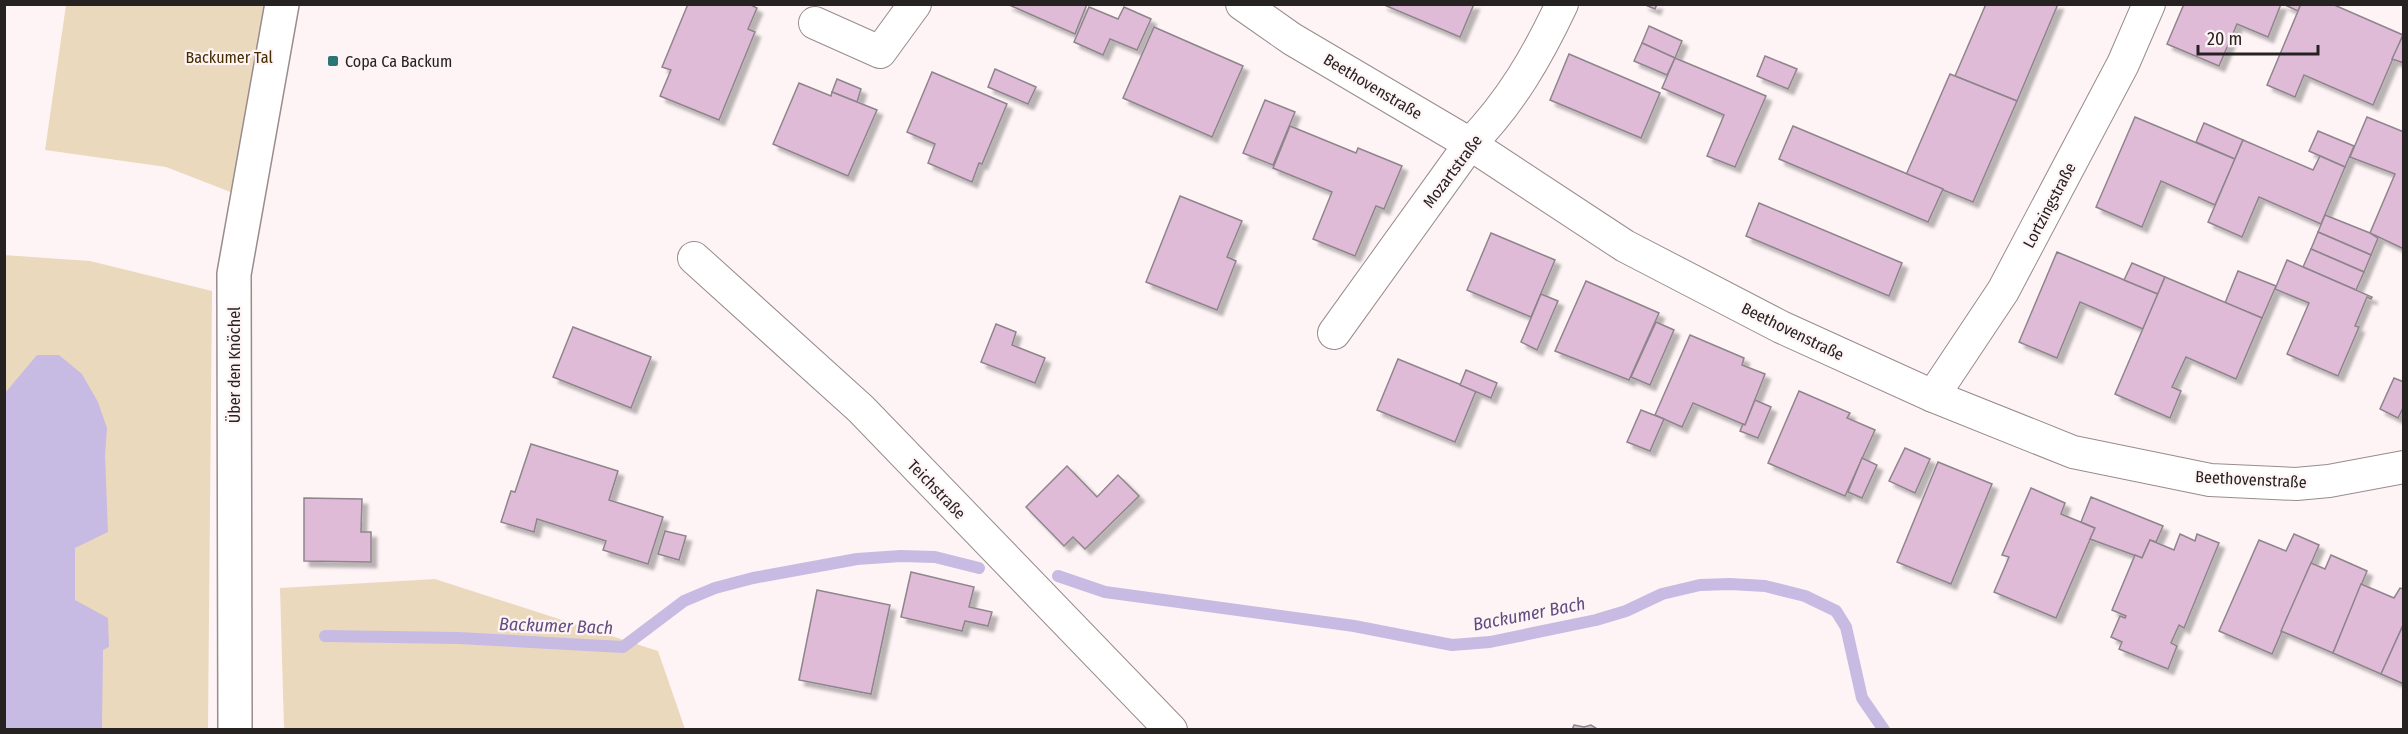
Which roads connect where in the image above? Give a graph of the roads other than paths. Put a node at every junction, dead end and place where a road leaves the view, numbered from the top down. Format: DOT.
graph roads {
  1 [pos="282,4"];
  2 [pos="915,4"];
  3 [pos="1242,4"];
  4 [pos="1562,4"];
  5 [pos="2149,4"];
  6 [pos="815,23"];
  7 [pos="1470,144"];
  8 [pos="694,258"];
  9 [pos="1335,333"];
  10 [pos="1933,396"];
  11 [pos="2403,467"];
  12 [pos="235,729"];
  13 [pos="1171,729"];
  1 -- 12 [label="main road, Über den Knöchel"];
  2 -- 6 [label="street"];
  3 -- 7 [label="street, Beethovenstraße"];
  4 -- 7 [label="street, Mozartstraße"];
  5 -- 10 [label="street, Lortzingstraße"];
  7 -- 9 [label="street, Mozartstraße"];
  7 -- 10 [label="street, Beethovenstraße"];
  8 -- 13 [label="street, Teichstraße"];
  10 -- 11 [label="street, Beethovenstraße"];
}
